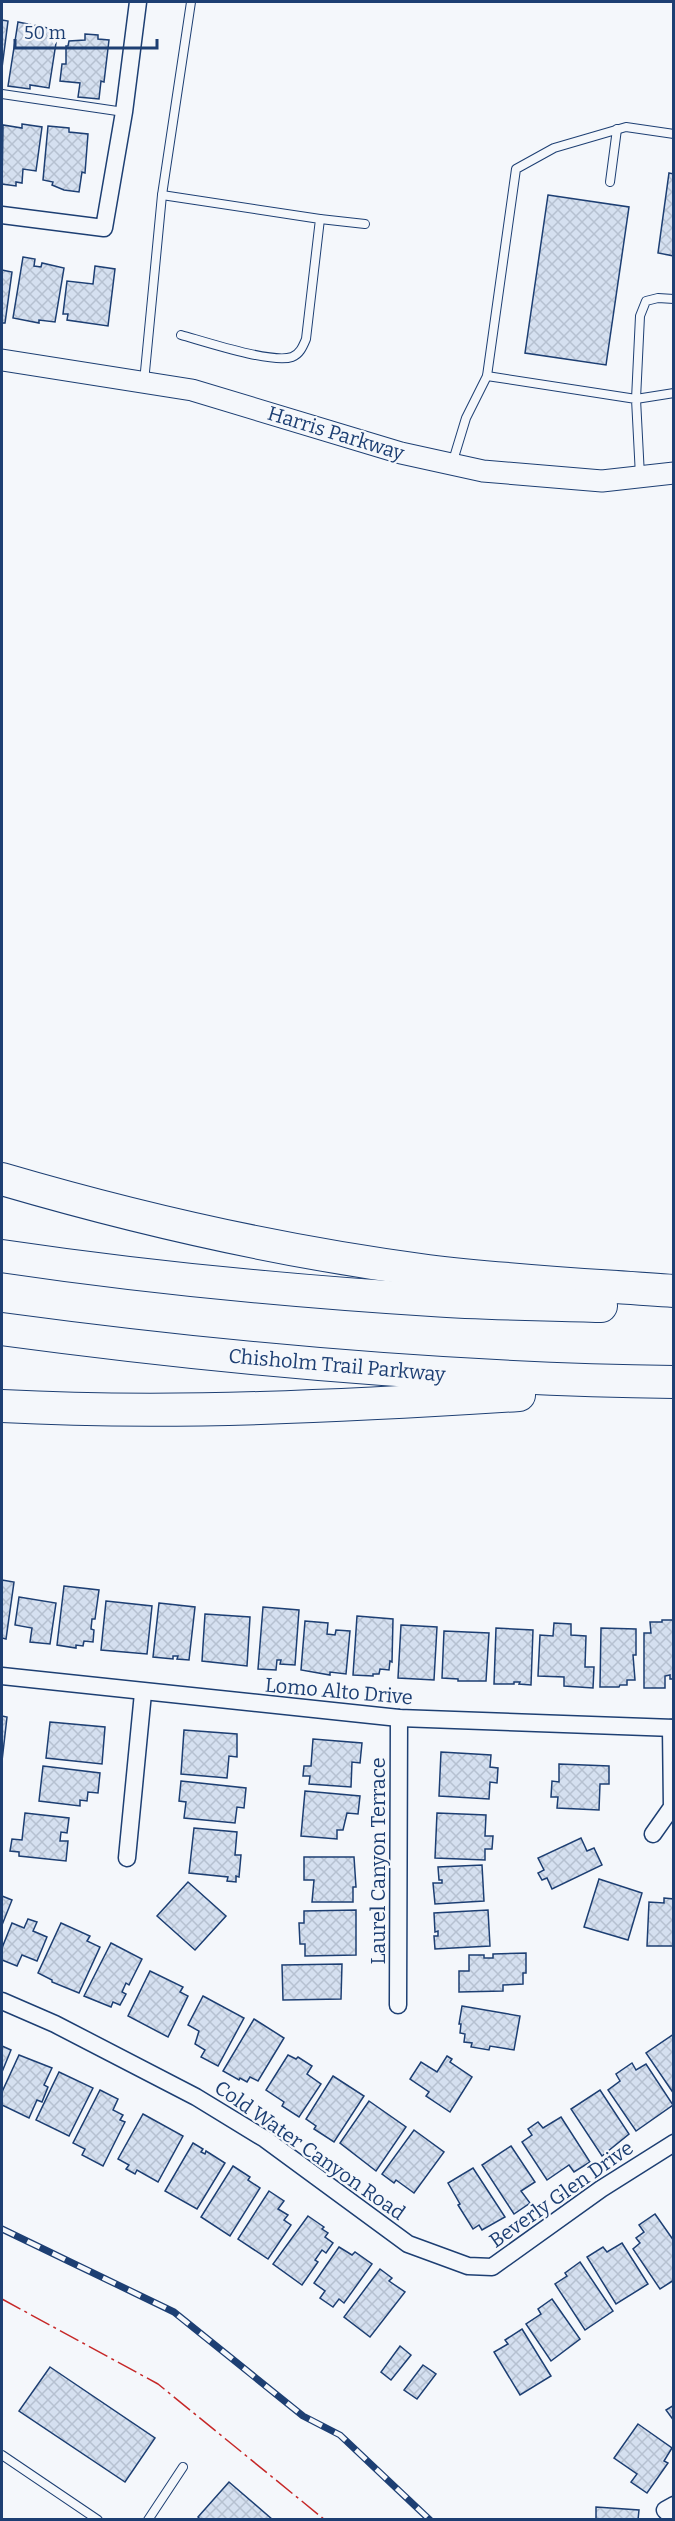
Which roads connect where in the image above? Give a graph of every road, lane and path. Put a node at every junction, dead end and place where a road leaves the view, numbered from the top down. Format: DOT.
graph roads {
  1 [pos="138,2"];
  2 [pos="191,2"];
  3 [pos="2,94"];
  4 [pos="124,112"];
  5 [pos="617,129"];
  6 [pos="674,134"];
  7 [pos="610,182"];
  8 [pos="162,195"];
  9 [pos="2,214"];
  10 [pos="320,219"];
  11 [pos="365,224"];
  12 [pos="674,300"];
  13 [pos="180,335"];
  14 [pos="2,360"];
  15 [pos="487,376"];
  16 [pos="144,383"];
  17 [pos="674,393"];
  18 [pos="636,399"];
  19 [pos="452,464"];
  20 [pos="674,473"];
  21 [pos="640,476"];
  22 [pos="2,1179"];
  23 [pos="2,1256"];
  24 [pos="674,1291"];
  25 [pos="674,1309"];
  26 [pos="2,1329"];
  27 [pos="674,1384"];
  28 [pos="2,1406"];
  29 [pos="2,1676"];
  30 [pos="143,1693"];
  31 [pos="399,1718"];
  32 [pos="672,1728"];
  33 [pos="653,1834"];
  34 [pos="127,1858"];
  35 [pos="2,2001"];
  36 [pos="399,2005"];
  37 [pos="674,2143"];
  38 [pos="468,2266"];
  39 [pos="2,2454"];
  40 [pos="183,2467"];
  41 [pos="98,2520"];
  42 [pos="148,2520"];
  1 -- 4 [label="street"];
  2 -- 8 [label="lane"];
  3 -- 4 [label="lane"];
  4 -- 9 [label="street"];
  5 -- 6 [label="lane"];
  5 -- 7 [label="lane"];
  5 -- 15 [label="lane"];
  8 -- 10 [label="lane"];
  8 -- 16 [label="lane"];
  10 -- 11 [label="lane"];
  10 -- 13 [label="lane"];
  12 -- 18 [label="lane"];
  14 -- 16 [label="street, Harris Parkway"];
  15 -- 18 [label="lane"];
  15 -- 19 [label="lane"];
  16 -- 19 [label="street, Harris Parkway"];
  17 -- 18 [label="lane"];
  18 -- 21 [label="lane"];
  19 -- 21 [label="street, Harris Parkway"];
  20 -- 21 [label="street, Harris Parkway"];
  22 -- 24 [label="highway"];
  23 -- 25 [label="highway"];
  26 -- 27 [label="highway, Chisholm Trail Parkway"];
  27 -- 28 [label="highway"];
  29 -- 30 [label="street, Lomo Alto Drive"];
  30 -- 31 [label="street, Lomo Alto Drive"];
  30 -- 34 [label="street"];
  31 -- 32 [label="street, Lomo Alto Drive"];
  31 -- 36 [label="street, Laurel Canyon Terrace"];
  32 -- 33 [label="street"];
  35 -- 38 [label="street, Cold Water Canyon Road"];
  37 -- 38 [label="street, Beverly Glen Drive"];
  39 -- 41 [label="lane"];
  40 -- 42 [label="lane"];
}
